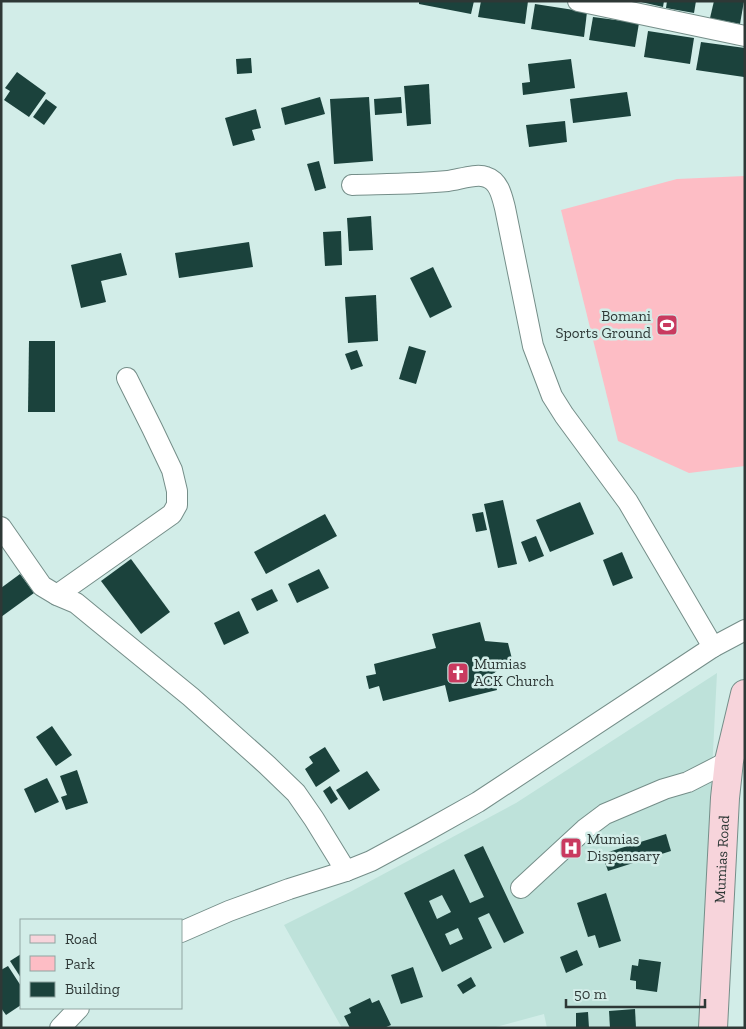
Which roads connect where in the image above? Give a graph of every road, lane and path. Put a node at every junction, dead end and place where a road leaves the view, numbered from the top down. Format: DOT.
graph roads {
  1 [pos="578,1"];
  2 [pos="745,36"];
  3 [pos="352,185"];
  4 [pos="127,378"];
  5 [pos="1,527"];
  6 [pos="57,595"];
  7 [pos="745,630"];
  8 [pos="713,647"];
  9 [pos="745,694"];
  10 [pos="729,761"];
  11 [pos="346,871"];
  12 [pos="522,888"];
  13 [pos="182,932"];
  14 [pos="79,1009"];
  15 [pos="60,1028"];
  16 [pos="713,1028"];
  1 -- 2 [label="street"];
  3 -- 8 [label="street"];
  4 -- 6 [label="street"];
  5 -- 6 [label="street"];
  6 -- 11 [label="street"];
  7 -- 8 [label="street"];
  8 -- 11 [label="street"];
  9 -- 10 [label="street, Mumias Road"];
  10 -- 12 [label="street"];
  10 -- 16 [label="street, Mumias Road"];
  11 -- 13 [label="street"];
  14 -- 15 [label="street"];
}
